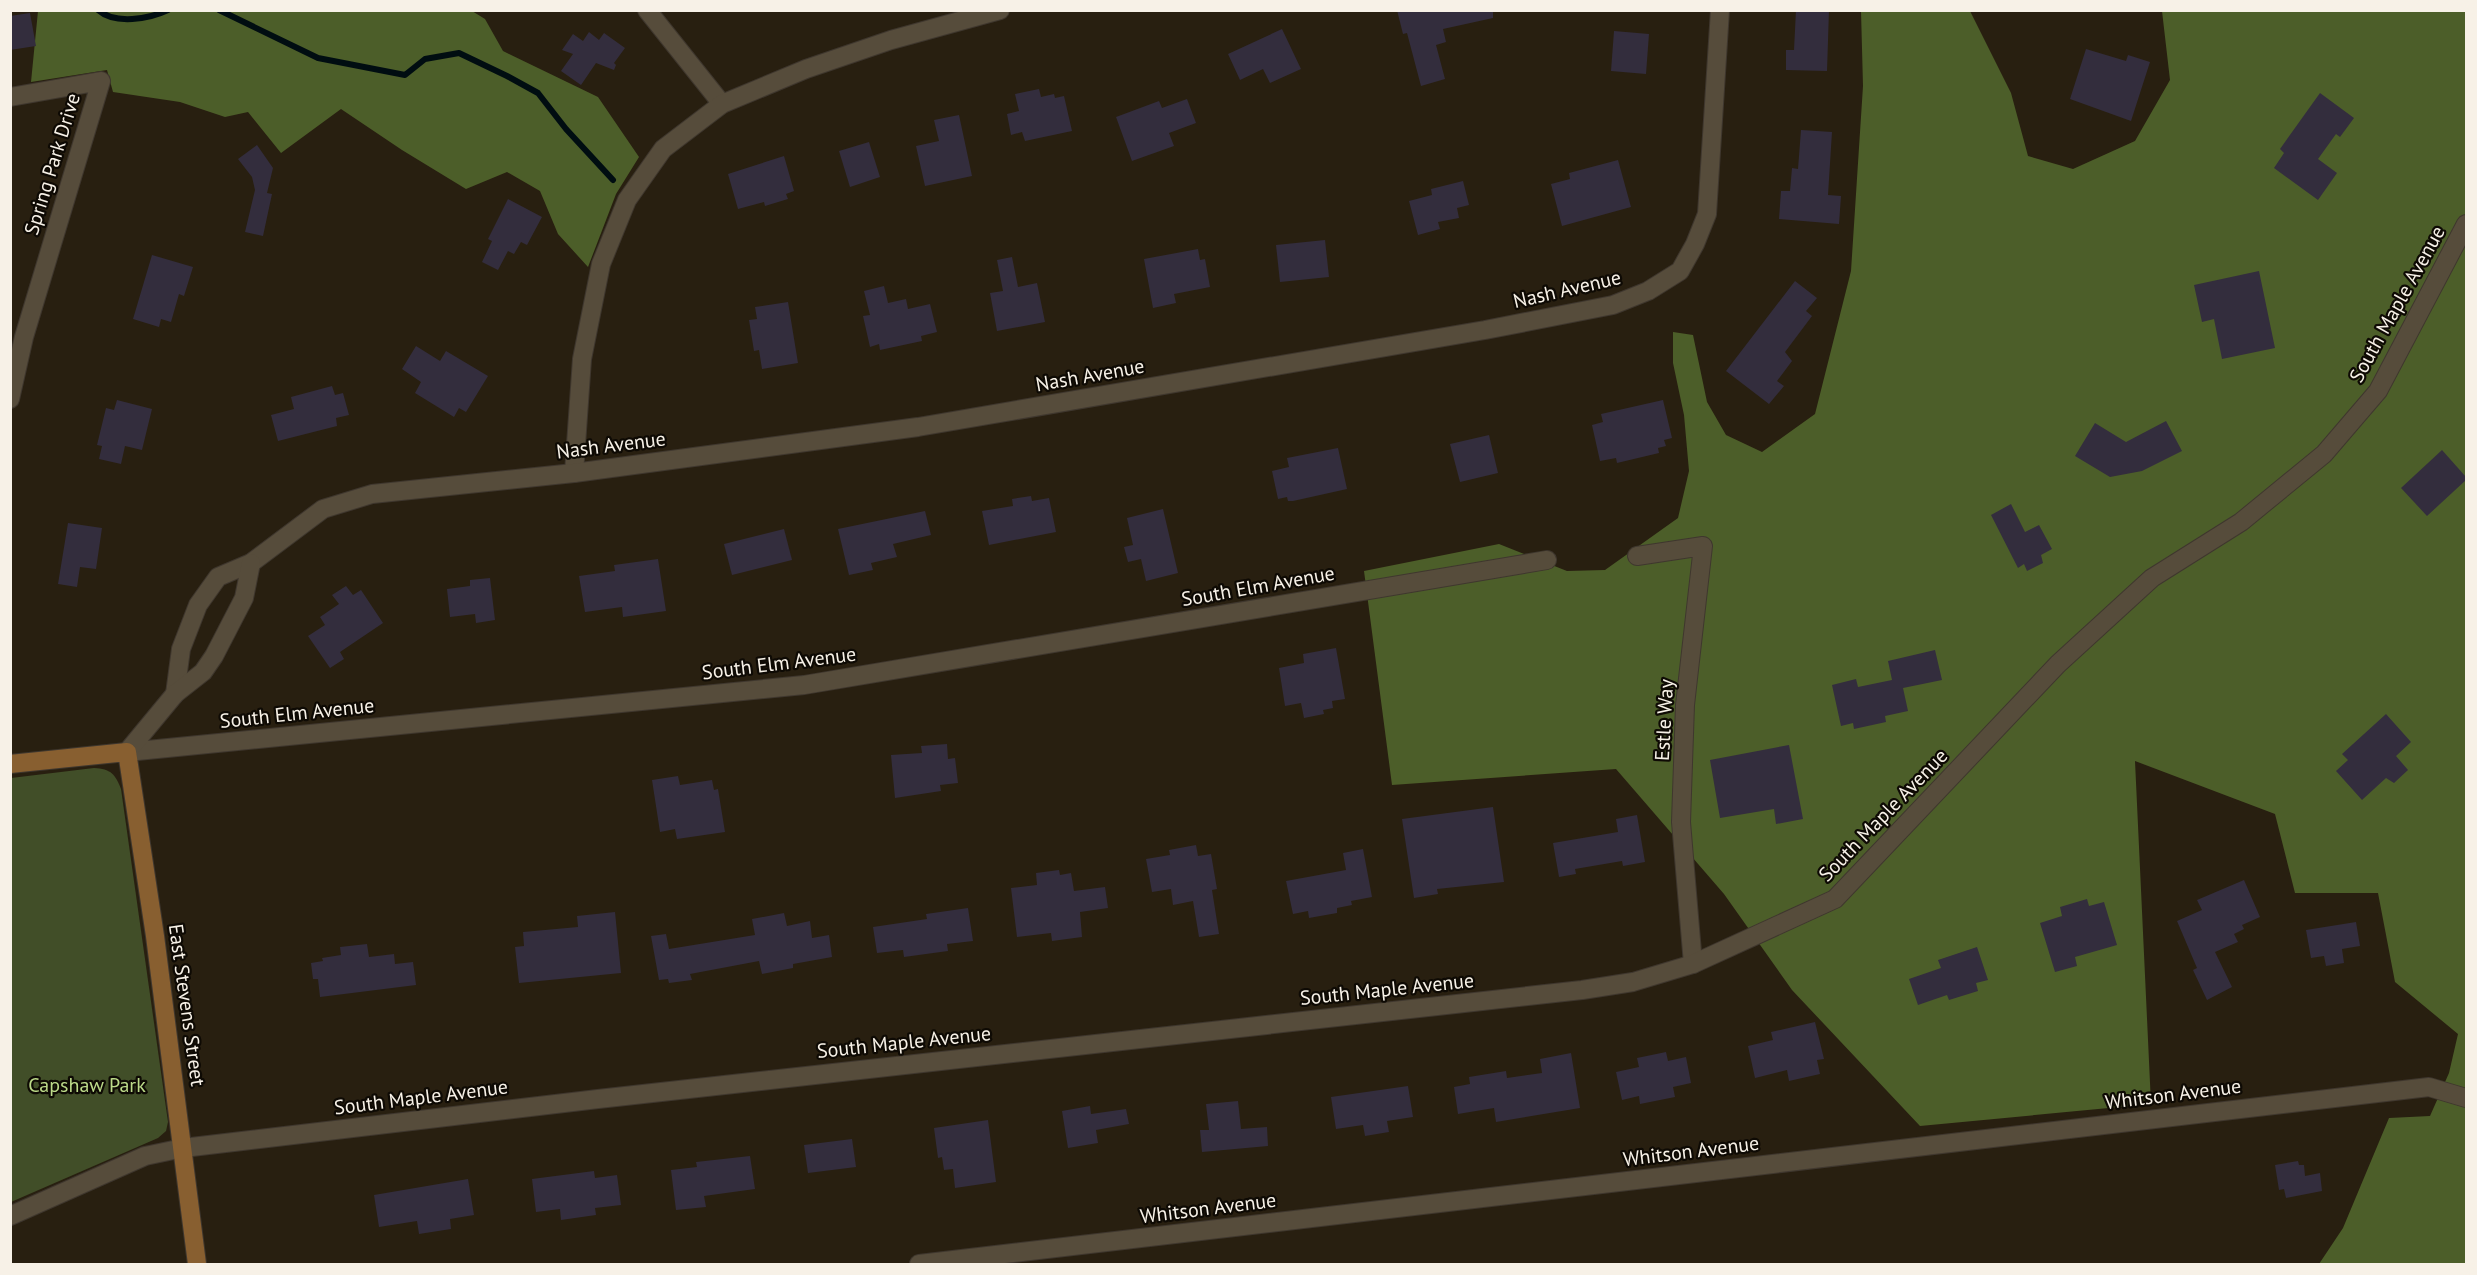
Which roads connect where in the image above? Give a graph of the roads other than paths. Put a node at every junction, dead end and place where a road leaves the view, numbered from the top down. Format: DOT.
graph roads {
  1 [pos="647,10"];
  2 [pos="1000,10"];
  3 [pos="1720,10"];
  4 [pos="10,96"];
  5 [pos="722,104"];
  6 [pos="2466,224"];
  7 [pos="10,399"];
  8 [pos="574,473"];
  9 [pos="1637,556"];
  10 [pos="1547,560"];
  11 [pos="251,562"];
  12 [pos="176,694"];
  13 [pos="127,753"];
  14 [pos="10,764"];
  15 [pos="1693,964"];
  16 [pos="2466,1098"];
  17 [pos="183,1148"];
  18 [pos="10,1216"];
  19 [pos="197,1264"];
  20 [pos="918,1264"];
  1 -- 5 [label="street"];
  2 -- 5 [label="street"];
  3 -- 8 [label="street, Nash Avenue"];
  4 -- 7 [label="street, Spring Park Drive"];
  5 -- 8 [label="street"];
  6 -- 15 [label="street, South Maple Avenue"];
  8 -- 11 [label="street, Nash Avenue"];
  9 -- 15 [label="street, Estle Way"];
  10 -- 13 [label="street, South Elm Avenue"];
  11 -- 12 [label="street"];
  11 -- 12 [label="street, Nash Avenue"];
  12 -- 13 [label="street"];
  13 -- 14 [label="street, South Elm Avenue"];
  13 -- 17 [label="street, East Stevens Street"];
  15 -- 17 [label="street, South Maple Avenue"];
  16 -- 20 [label="street, Whitson Avenue"];
  17 -- 18 [label="street, South Maple Avenue"];
  17 -- 19 [label="street, East Stevens Street"];
}
